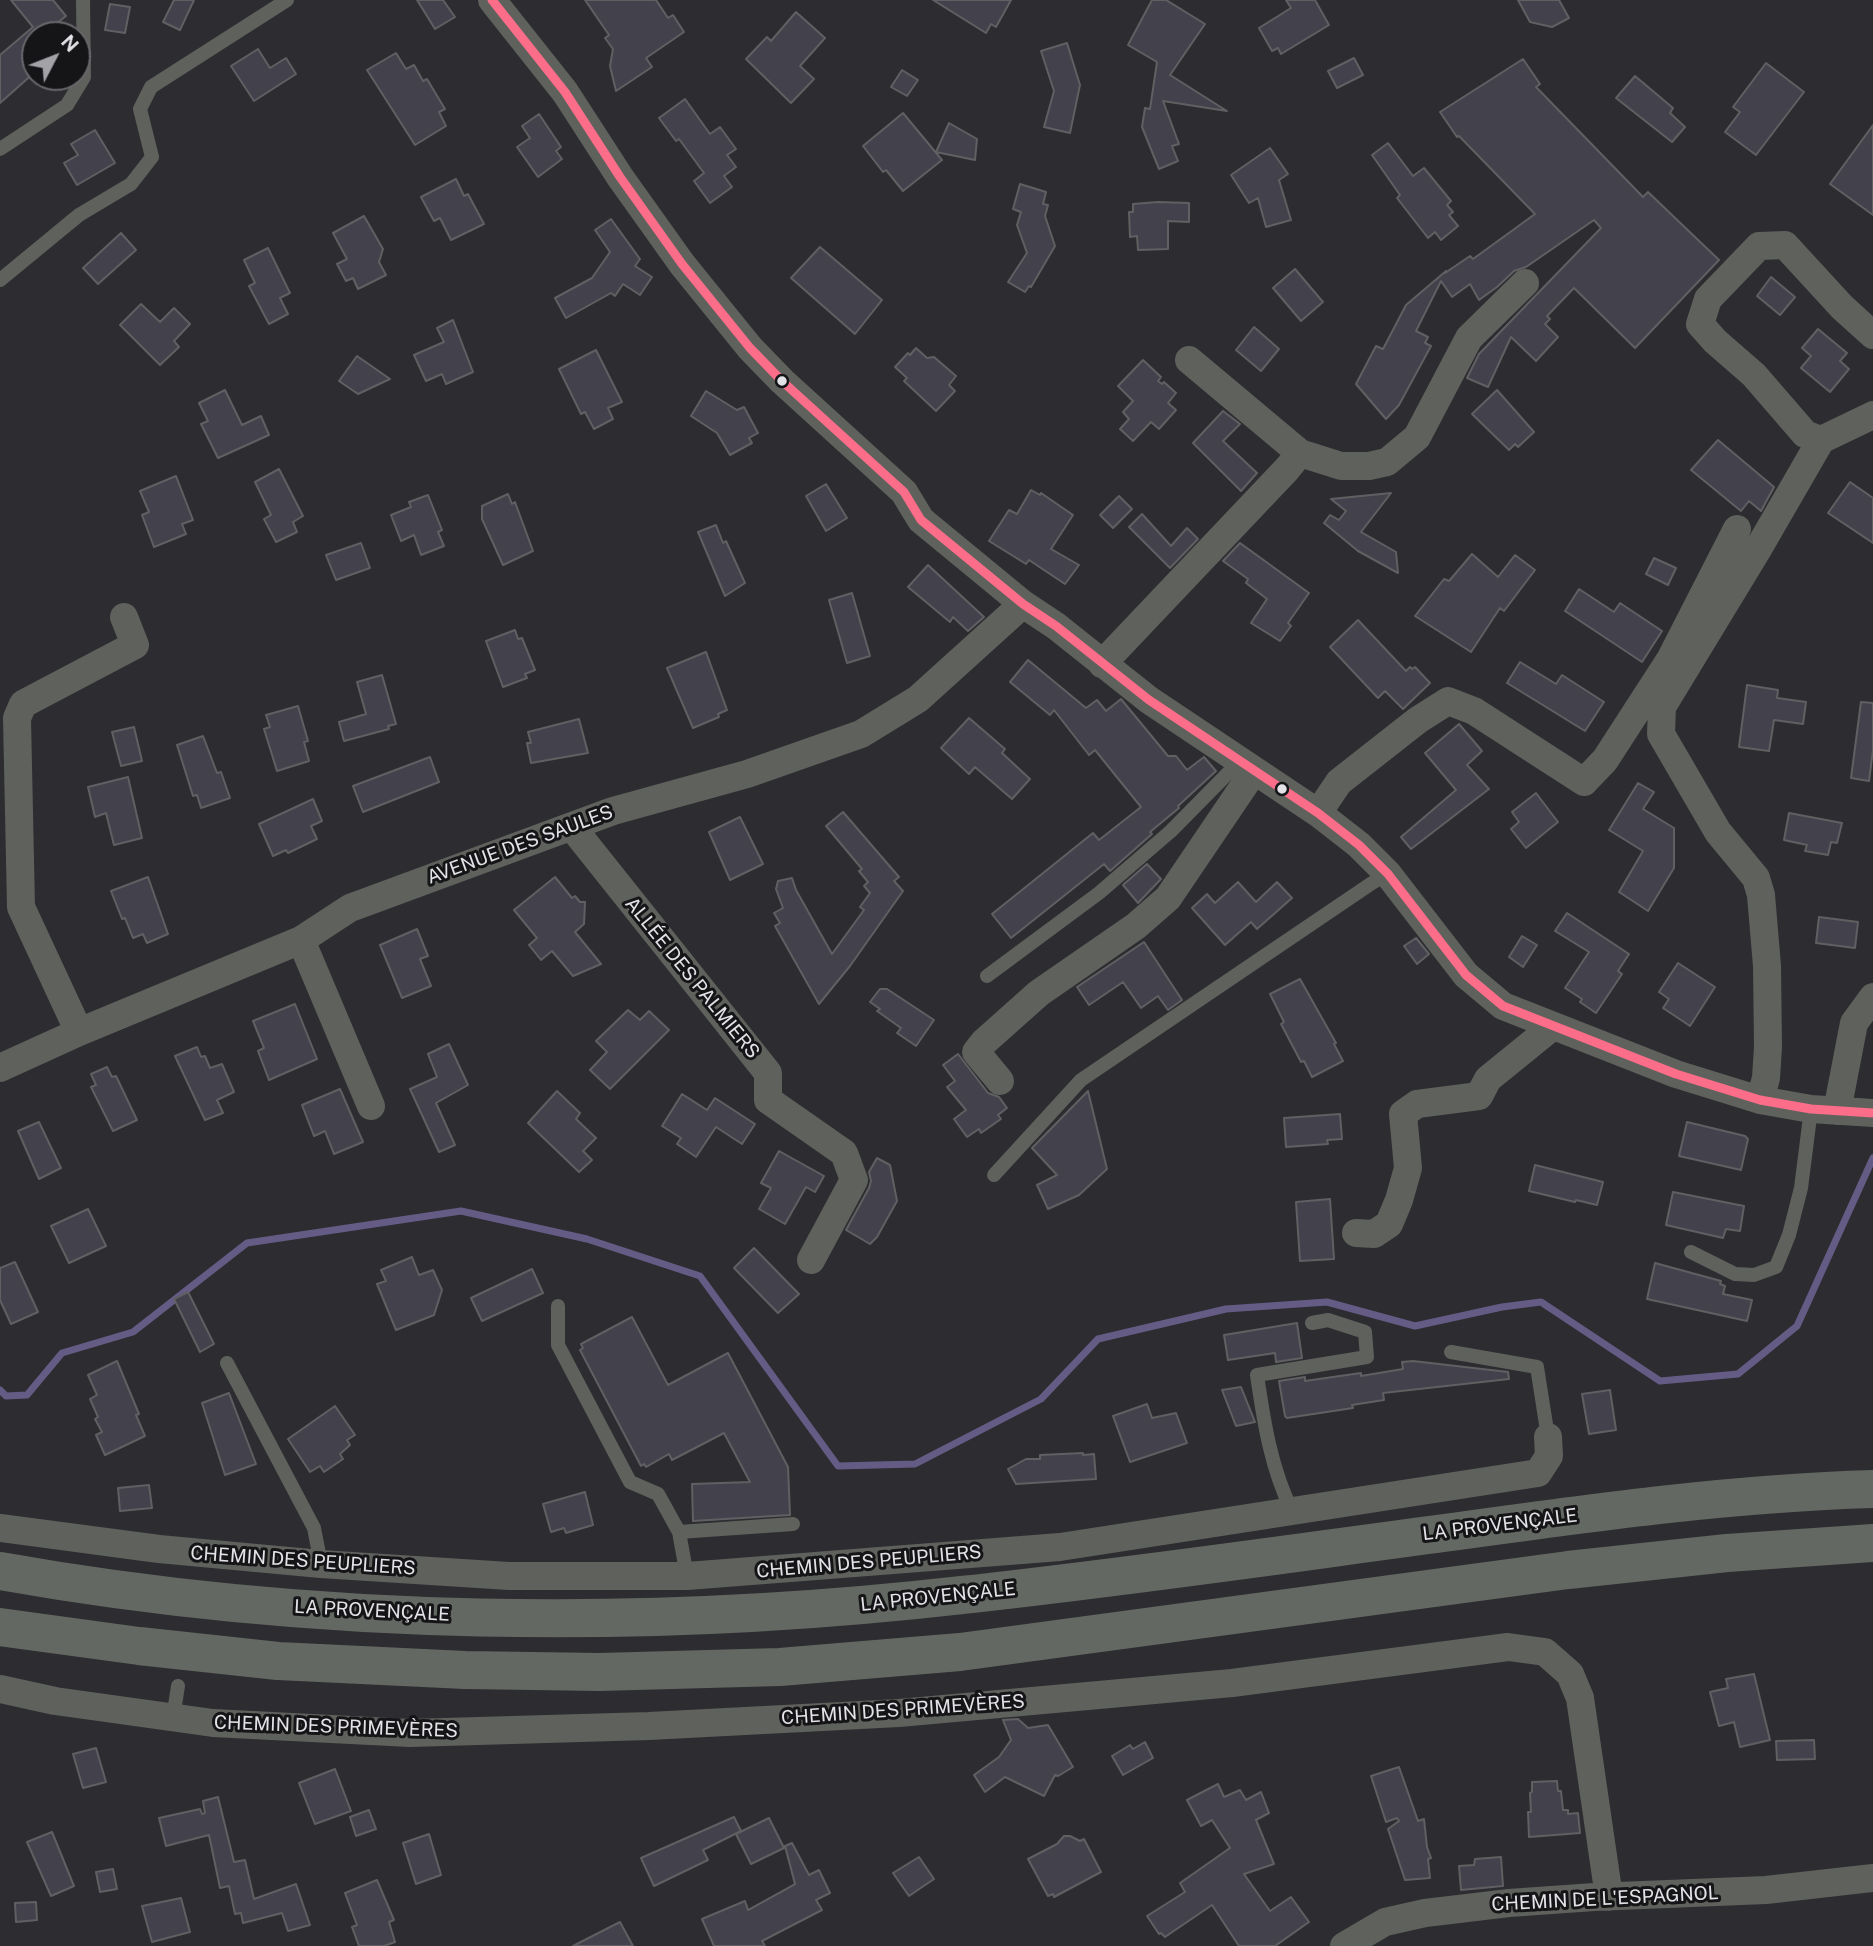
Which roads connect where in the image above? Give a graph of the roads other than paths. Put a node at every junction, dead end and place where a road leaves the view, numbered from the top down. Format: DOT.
graph roads {
  1 [pos="83,0"];
  2 [pos="287,0"];
  3 [pos="492,0"];
  4 [pos="0,149"];
  5 [pos="0,280"];
  6 [pos="1525,283"];
  7 [pos="1873,335"];
  8 [pos="1189,360"];
  9 [pos="1873,415"];
  10 [pos="1821,440"];
  11 [pos="1300,453"];
  12 [pos="1737,529"];
  13 [pos="1023,604"];
  14 [pos="124,617"];
  15 [pos="1102,664"];
  16 [pos="1247,766"];
  17 [pos="1318,813"];
  18 [pos="572,827"];
  19 [pos="1388,874"];
  20 [pos="301,940"];
  21 [pos="986,976"];
  22 [pos="1873,997"];
  23 [pos="1552,1027"];
  24 [pos="79,1032"];
  25 [pos="0,1068"];
  26 [pos="1000,1081"];
  27 [pos="1760,1100"];
  28 [pos="370,1106"];
  29 [pos="1824,1110"];
  30 [pos="1873,1113"];
  31 [pos="993,1175"];
  32 [pos="1356,1233"];
  33 [pos="1691,1252"];
  34 [pos="811,1260"];
  35 [pos="558,1306"];
  36 [pos="1312,1323"];
  37 [pos="1451,1352"];
  38 [pos="227,1363"];
  39 [pos="1548,1437"];
  40 [pos="1873,1489"];
  41 [pos="1292,1511"];
  42 [pos="793,1524"];
  43 [pos="0,1528"];
  44 [pos="679,1532"];
  45 [pos="1873,1544"];
  46 [pos="321,1564"];
  47 [pos="0,1571"];
  48 [pos="687,1576"];
  49 [pos="0,1627"];
  50 [pos="178,1686"];
  51 [pos="0,1689"];
  52 [pos="173,1718"];
  53 [pos="1873,1878"];
  54 [pos="1609,1896"];
  55 [pos="1344,1946"];
  1 -- 4 [label="lane"];
  2 -- 5 [label="lane"];
  3 -- 13 [label="street"];
  6 -- 11 [label="street"];
  7 -- 10 [label="street"];
  8 -- 11 [label="street"];
  9 -- 10 [label="street"];
  10 -- 27 [label="street"];
  11 -- 15 [label="street"];
  12 -- 17 [label="street"];
  13 -- 15 [label="street"];
  13 -- 18 [label="street, AVENUE DES SAULES"];
  14 -- 24 [label="street"];
  15 -- 16 [label="street"];
  16 -- 17 [label="street"];
  16 -- 21 [label="lane"];
  16 -- 26 [label="street"];
  17 -- 19 [label="street"];
  18 -- 20 [label="street, AVENUE DES SAULES"];
  18 -- 34 [label="street, ALLÉE DES PALMIERS"];
  19 -- 23 [label="street"];
  19 -- 31 [label="lane"];
  20 -- 24 [label="street, AVENUE DES SAULES"];
  20 -- 28 [label="street"];
  22 -- 29 [label="street"];
  23 -- 27 [label="street"];
  23 -- 32 [label="street"];
  24 -- 25 [label="street, AVENUE DES SAULES"];
  27 -- 29 [label="street"];
  29 -- 30 [label="street"];
  29 -- 33 [label="lane"];
  35 -- 44 [label="lane"];
  36 -- 41 [label="lane"];
  37 -- 39 [label="lane, CHEMIN DES PEUPLIERS"];
  38 -- 46 [label="lane"];
  39 -- 41 [label="street, CHEMIN DES PEUPLIERS"];
  40 -- 47 [label="highway, LA PROVENÇALE"];
  41 -- 48 [label="street, CHEMIN DES PEUPLIERS"];
  42 -- 44 [label="lane"];
  43 -- 46 [label="street, CHEMIN DES PEUPLIERS"];
  44 -- 48 [label="lane"];
  45 -- 49 [label="highway"];
  46 -- 48 [label="street, CHEMIN DES PEUPLIERS"];
  50 -- 52 [label="lane"];
  51 -- 52 [label="street, CHEMIN DES PRIMEVÈRES"];
  52 -- 54 [label="street, CHEMIN DES PRIMEVÈRES"];
  53 -- 54 [label="street, CHEMIN DE L'ESPAGNOL"];
  54 -- 55 [label="street, CHEMIN DE L'ESPAGNOL"];
}
